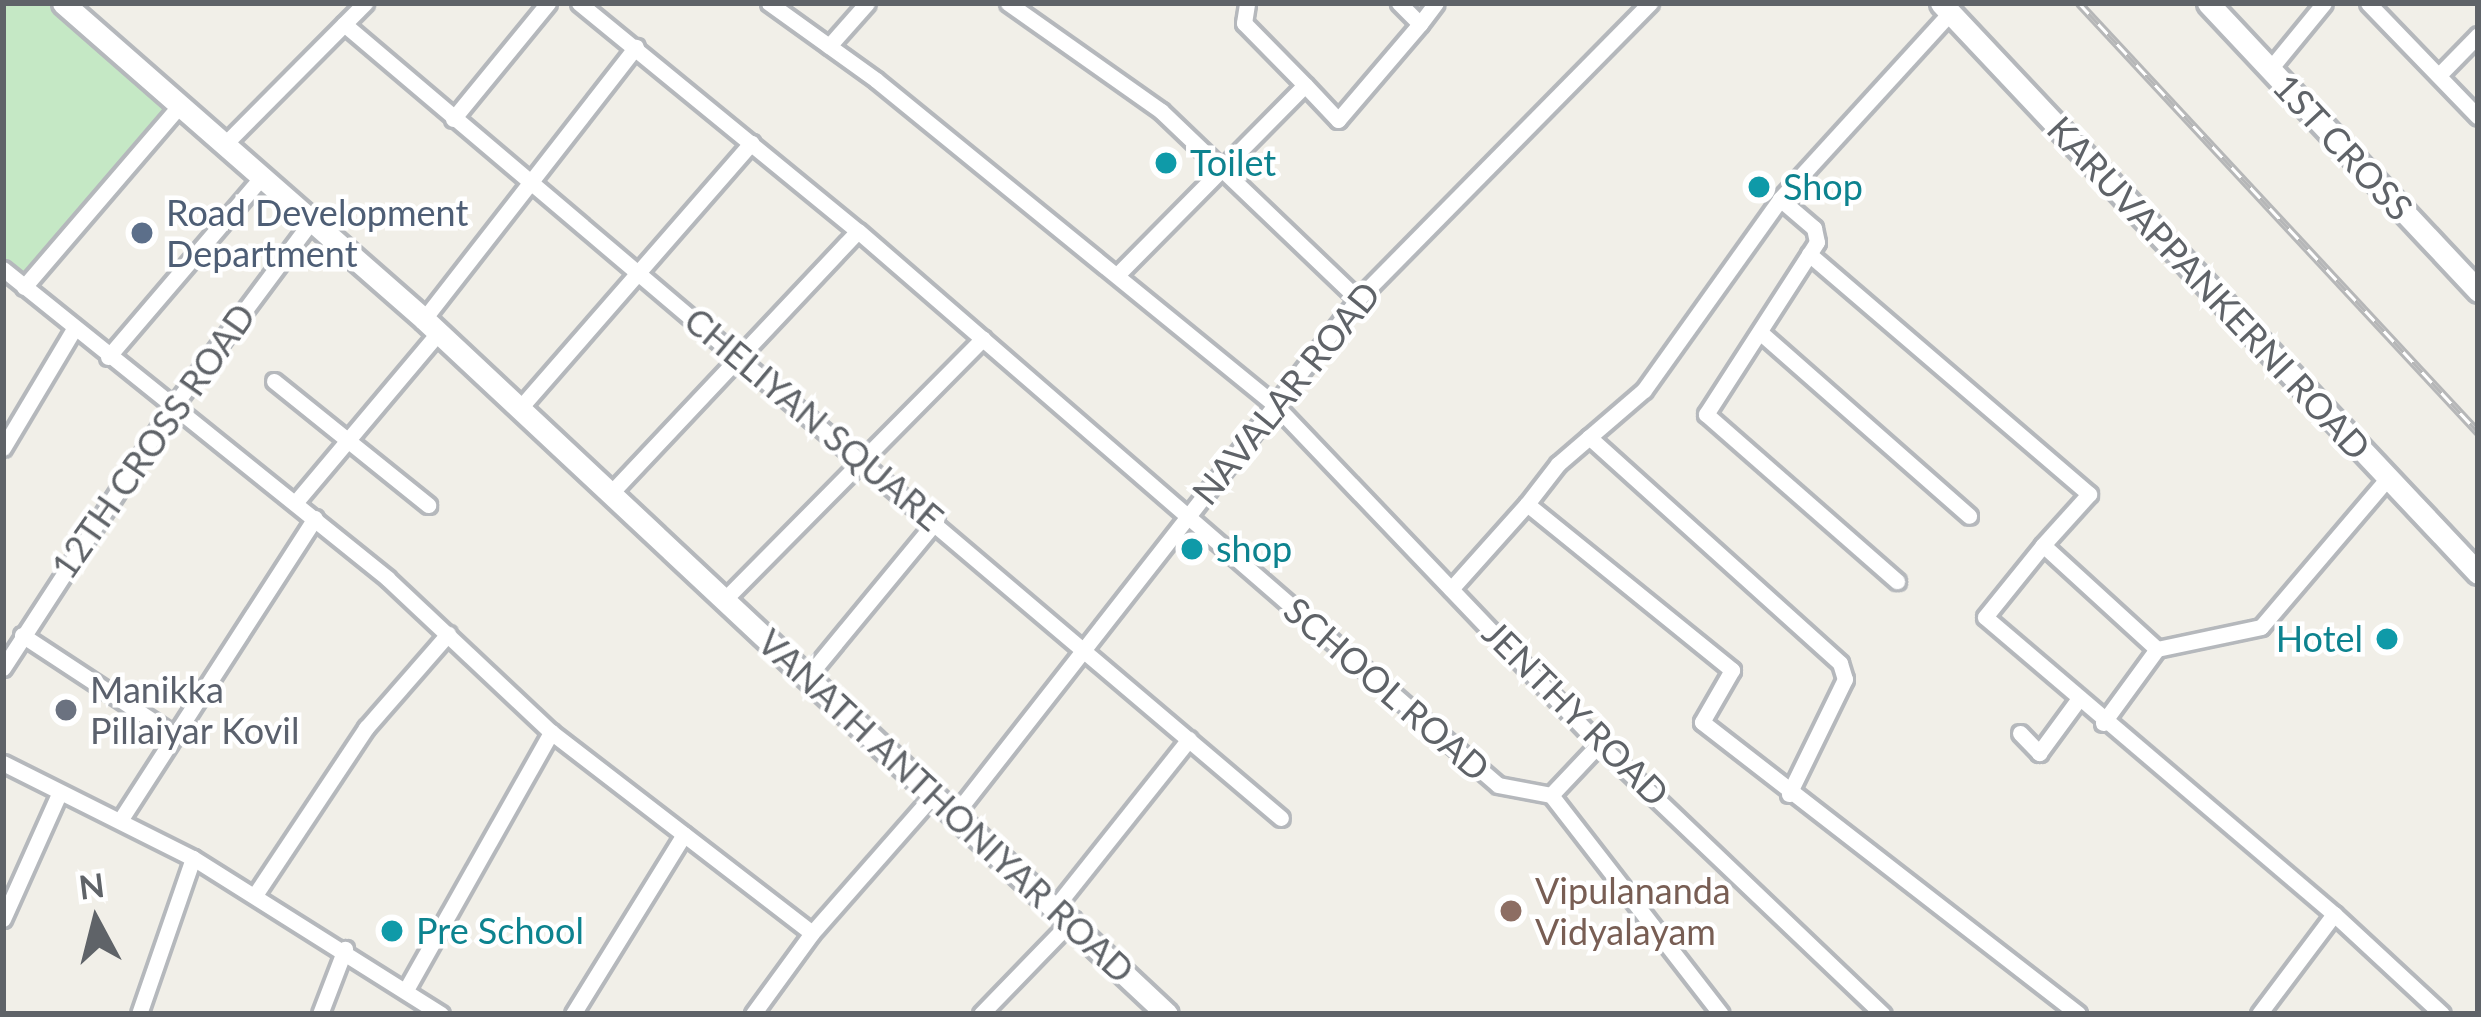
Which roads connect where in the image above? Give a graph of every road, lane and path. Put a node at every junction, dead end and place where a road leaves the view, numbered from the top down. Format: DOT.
graph roads {
  1 [pos="365,3"];
  2 [pos="548,3"];
  3 [pos="579,3"];
  4 [pos="769,3"];
  5 [pos="866,3"];
  6 [pos="1008,3"];
  7 [pos="1246,3"];
  8 [pos="1399,3"];
  9 [pos="1436,3"];
  10 [pos="1650,3"];
  11 [pos="2208,3"];
  12 [pos="2324,3"];
  13 [pos="2368,3"];
  14 [pos="65,4"];
  15 [pos="1945,8"];
  16 [pos="344,24"];
  17 [pos="1420,24"];
  18 [pos="2478,35"];
  19 [pos="829,46"];
  20 [pos="636,47"];
  21 [pos="2270,69"];
  22 [pos="2439,75"];
  23 [pos="1304,85"];
  24 [pos="181,104"];
  25 [pos="2478,117"];
  26 [pos="453,119"];
  27 [pos="751,143"];
  28 [pos="225,144"];
  29 [pos="1219,169"];
  30 [pos="262,177"];
  31 [pos="532,184"];
  32 [pos="1780,199"];
  33 [pos="312,220"];
  34 [pos="858,231"];
  35 [pos="1809,254"];
  36 [pos="3,269"];
  37 [pos="637,269"];
  38 [pos="1119,273"];
  39 [pos="24,287"];
  40 [pos="2478,291"];
  41 [pos="1358,299"];
  42 [pos="431,326"];
  43 [pos="74,329"];
  44 [pos="1761,333"];
  45 [pos="983,338"];
  46 [pos="740,356"];
  47 [pos="108,357"];
  48 [pos="274,381"];
  49 [pos="1276,405"];
  50 [pos="172,408"];
  51 [pos="520,408"];
  52 [pos="1589,437"];
  53 [pos="348,441"];
  54 [pos="3,448"];
  55 [pos="858,459"];
  56 [pos="2388,478"];
  57 [pos="610,494"];
  58 [pos="296,503"];
  59 [pos="1527,504"];
  60 [pos="428,505"];
  61 [pos="1188,515"];
  62 [pos="1970,516"];
  63 [pos="315,518"];
  64 [pos="936,521"];
  65 [pos="2043,545"];
  66 [pos="2478,573"];
  67 [pos="1897,581"];
  68 [pos="1451,589"];
  69 [pos="724,600"];
  70 [pos="448,634"];
  71 [pos="22,635"];
  72 [pos="1084,645"];
  73 [pos="2157,649"];
  74 [pos="3,668"];
  75 [pos="809,675"];
  76 [pos="2078,700"];
  77 [pos="2103,722"];
  78 [pos="551,732"];
  79 [pos="2020,733"];
  80 [pos="174,735"];
  81 [pos="1190,739"];
  82 [pos="1599,744"];
  83 [pos="3,763"];
  84 [pos="59,794"];
  85 [pos="934,794"];
  86 [pos="1789,794"];
  87 [pos="1551,795"];
  88 [pos="956,813"];
  89 [pos="1281,818"];
  90 [pos="122,819"];
  91 [pos="685,834"];
  92 [pos="193,858"];
  93 [pos="255,895"];
  94 [pos="1065,912"];
  95 [pos="2334,914"];
  96 [pos="3,919"];
  97 [pos="812,932"];
  98 [pos="345,949"];
  99 [pos="407,988"];
  100 [pos="139,1014"];
  101 [pos="320,1014"];
  102 [pos="441,1014"];
  103 [pos="573,1014"];
  104 [pos="753,1014"];
  105 [pos="981,1014"];
  106 [pos="1168,1014"];
  107 [pos="1721,1014"];
  108 [pos="1883,1014"];
  109 [pos="2078,1014"];
  110 [pos="2259,1014"];
  111 [pos="2442,1014"];
  1 -- 16 [label="street"];
  2 -- 26 [label="street"];
  3 -- 20 [label="street, SCHOOL ROAD"];
  4 -- 19 [label="street, JENTHY ROAD"];
  5 -- 19 [label="street"];
  6 -- 29 [label="street"];
  7 -- 23 [label="street"];
  8 -- 17 [label="street"];
  9 -- 17 [label="street"];
  10 -- 41 [label="street, NAVALAR ROAD"];
  11 -- 21 [label="street, 1ST CROSS"];
  12 -- 21 [label="street"];
  13 -- 22 [label="street"];
  14 -- 24 [label="street, VANATH ANTHONIYAR ROAD"];
  15 -- 32 [label="street"];
  15 -- 56 [label="street, KARUVAPPANKERNI ROAD"];
  16 -- 26 [label="street, CHELIYAN SQUARE"];
  16 -- 28 [label="street"];
  17 -- 23 [label="street"];
  18 -- 22 [label="street"];
  19 -- 38 [label="street, JENTHY ROAD"];
  20 -- 27 [label="street, SCHOOL ROAD"];
  20 -- 31 [label="street"];
  21 -- 40 [label="street, 1ST CROSS"];
  22 -- 25 [label="street"];
  23 -- 29 [label="street"];
  24 -- 28 [label="street, VANATH ANTHONIYAR ROAD"];
  24 -- 39 [label="street"];
  26 -- 31 [label="street, CHELIYAN SQUARE"];
  27 -- 34 [label="street, SCHOOL ROAD"];
  27 -- 37 [label="street"];
  28 -- 30 [label="street, VANATH ANTHONIYAR ROAD"];
  29 -- 38 [label="street"];
  29 -- 41 [label="street"];
  30 -- 33 [label="street, VANATH ANTHONIYAR ROAD"];
  30 -- 47 [label="street"];
  31 -- 37 [label="street, CHELIYAN SQUARE"];
  31 -- 42 [label="street"];
  32 -- 35 [label="street"];
  32 -- 52 [label="street"];
  33 -- 42 [label="street, VANATH ANTHONIYAR ROAD"];
  33 -- 50 [label="street, 12TH CROSS ROAD"];
  34 -- 45 [label="street, SCHOOL ROAD"];
  34 -- 46 [label="street"];
  35 -- 44 [label="street"];
  35 -- 65 [label="street"];
  36 -- 39 [label="street"];
  37 -- 46 [label="street, CHELIYAN SQUARE"];
  37 -- 51 [label="street"];
  38 -- 49 [label="street, JENTHY ROAD"];
  39 -- 43 [label="street"];
  41 -- 49 [label="street, NAVALAR ROAD"];
  42 -- 51 [label="street, VANATH ANTHONIYAR ROAD"];
  42 -- 53 [label="street"];
  43 -- 47 [label="street"];
  43 -- 54 [label="street"];
  44 -- 62 [label="street"];
  44 -- 67 [label="street"];
  45 -- 55 [label="street"];
  45 -- 61 [label="street, SCHOOL ROAD"];
  46 -- 55 [label="street, CHELIYAN SQUARE"];
  46 -- 57 [label="street"];
  47 -- 50 [label="street"];
  48 -- 53 [label="street"];
  49 -- 61 [label="street, NAVALAR ROAD"];
  49 -- 68 [label="street, JENTHY ROAD"];
  50 -- 58 [label="street"];
  50 -- 71 [label="street, 12TH CROSS ROAD"];
  51 -- 57 [label="street, VANATH ANTHONIYAR ROAD"];
  52 -- 59 [label="street"];
  52 -- 86 [label="street"];
  53 -- 58 [label="street"];
  53 -- 60 [label="street"];
  55 -- 64 [label="street, CHELIYAN SQUARE"];
  55 -- 69 [label="street"];
  56 -- 66 [label="street, KARUVAPPANKERNI ROAD"];
  56 -- 73 [label="street"];
  57 -- 69 [label="street, VANATH ANTHONIYAR ROAD"];
  58 -- 63 [label="street"];
  59 -- 68 [label="street"];
  59 -- 86 [label="street"];
  61 -- 72 [label="street, NAVALAR ROAD"];
  61 -- 87 [label="street, SCHOOL ROAD"];
  63 -- 70 [label="street"];
  63 -- 80 [label="street"];
  64 -- 72 [label="street, CHELIYAN SQUARE"];
  64 -- 75 [label="street"];
  65 -- 73 [label="street"];
  65 -- 76 [label="street"];
  68 -- 82 [label="street, JENTHY ROAD"];
  69 -- 75 [label="street, VANATH ANTHONIYAR ROAD"];
  70 -- 78 [label="street"];
  70 -- 93 [label="street"];
  71 -- 74 [label="street, 12TH CROSS ROAD"];
  71 -- 80 [label="street"];
  72 -- 81 [label="street, CHELIYAN SQUARE"];
  72 -- 88 [label="street, NAVALAR ROAD"];
  73 -- 77 [label="street"];
  75 -- 85 [label="street, VANATH ANTHONIYAR ROAD"];
  76 -- 77 [label="street"];
  76 -- 79 [label="street"];
  77 -- 95 [label="street"];
  78 -- 91 [label="street"];
  78 -- 99 [label="street"];
  80 -- 90 [label="street"];
  81 -- 89 [label="street, CHELIYAN SQUARE"];
  81 -- 94 [label="street"];
  82 -- 87 [label="street"];
  82 -- 108 [label="street, JENTHY ROAD"];
  83 -- 84 [label="street"];
  84 -- 90 [label="street"];
  84 -- 96 [label="street"];
  85 -- 88 [label="street, VANATH ANTHONIYAR ROAD"];
  85 -- 97 [label="street"];
  86 -- 109 [label="street"];
  87 -- 107 [label="street"];
  88 -- 94 [label="street, VANATH ANTHONIYAR ROAD"];
  90 -- 92 [label="street"];
  91 -- 97 [label="street"];
  91 -- 103 [label="street"];
  92 -- 93 [label="street"];
  92 -- 100 [label="street"];
  93 -- 98 [label="street"];
  94 -- 105 [label="street"];
  94 -- 106 [label="street, VANATH ANTHONIYAR ROAD"];
  95 -- 110 [label="street"];
  95 -- 111 [label="street"];
  97 -- 104 [label="street"];
  98 -- 99 [label="street"];
  98 -- 101 [label="street"];
  99 -- 102 [label="street"];
}
